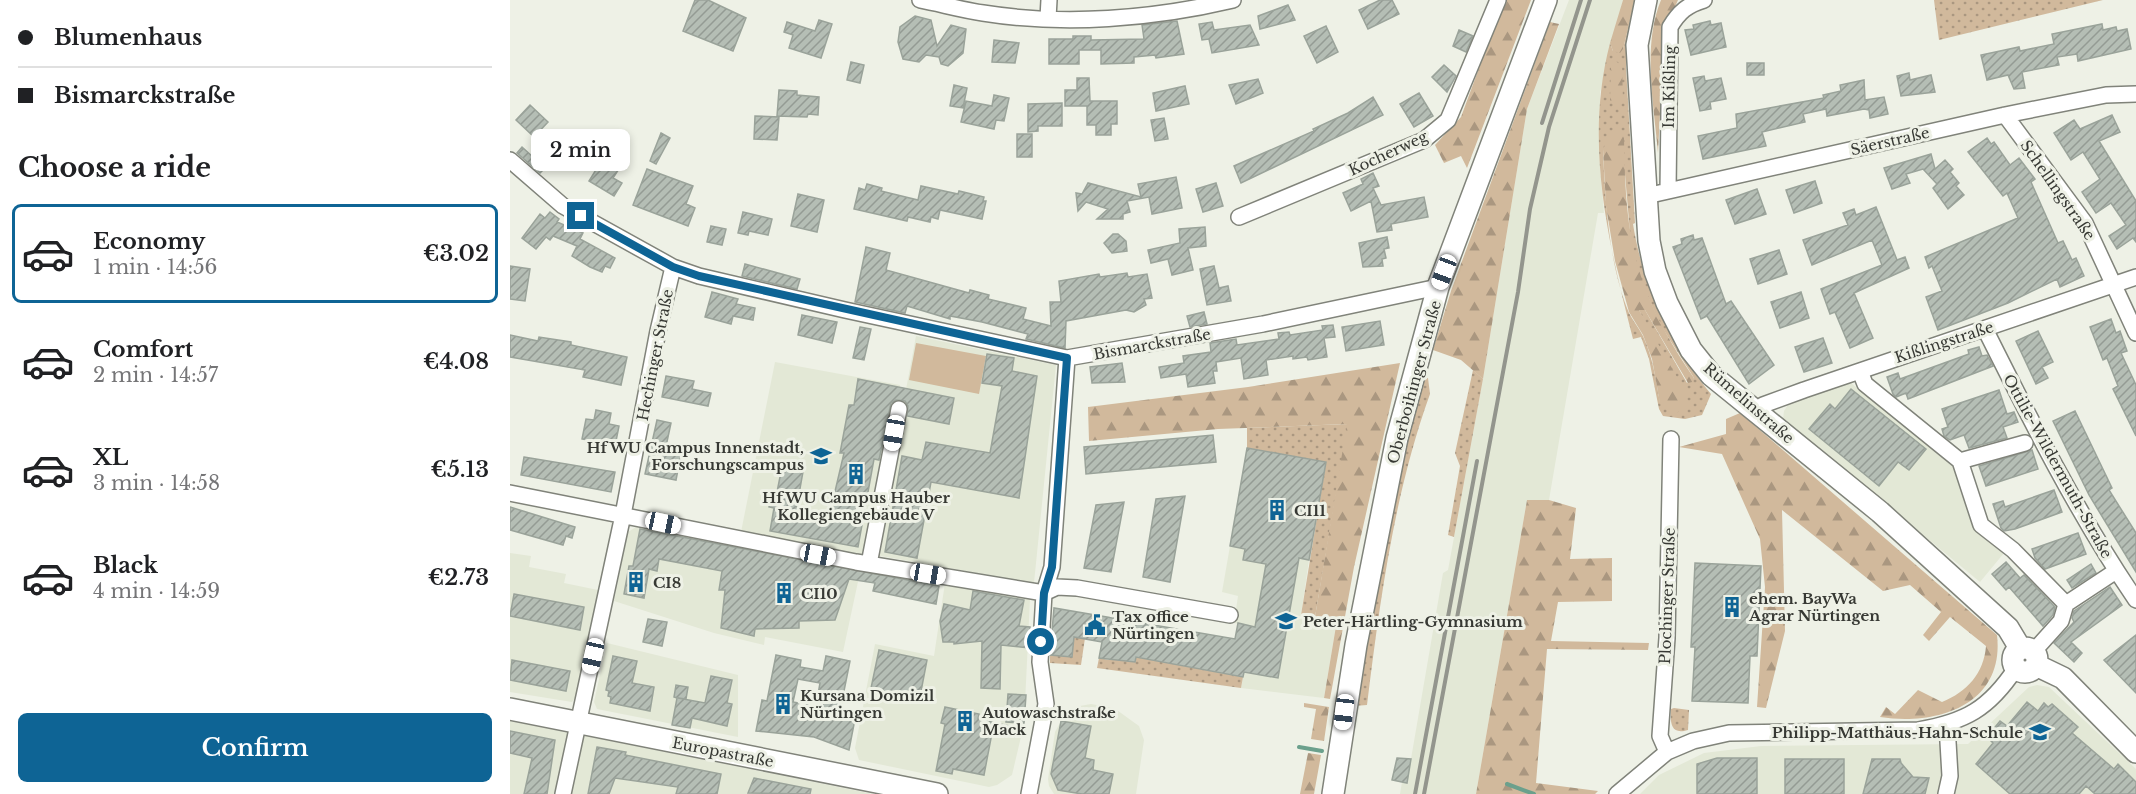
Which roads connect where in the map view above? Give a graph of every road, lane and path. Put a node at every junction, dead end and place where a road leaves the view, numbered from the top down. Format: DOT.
graph roads {
  1 [pos="920,0"];
  2 [pos="1049,0"];
  3 [pos="1233,0"];
  4 [pos="1498,0"];
  5 [pos="1546,0"];
  6 [pos="1646,0"];
  7 [pos="1704,0"];
  8 [pos="1048,18"];
  9 [pos="2136,94"];
  10 [pos="2005,115"];
  11 [pos="510,160"];
  12 [pos="1668,191"];
  13 [pos="1646,196"];
  14 [pos="1239,217"];
  15 [pos="673,267"];
  16 [pos="2136,277"];
  17 [pos="2115,285"];
  18 [pos="1438,287"];
  19 [pos="1985,328"];
  20 [pos="2136,333"];
  21 [pos="1067,358"];
  22 [pos="1860,371"];
  23 [pos="899,409"];
  24 [pos="1757,413"];
  25 [pos="1671,439"];
  26 [pos="2025,443"];
  27 [pos="1960,461"];
  28 [pos="510,493"];
  29 [pos="623,515"];
  30 [pos="869,564"];
  31 [pos="2116,571"];
  32 [pos="1044,593"];
  33 [pos="2136,600"];
  34 [pos="2066,604"];
  35 [pos="1230,615"];
  36 [pos="2026,658"];
  37 [pos="510,708"];
  38 [pos="578,723"];
  39 [pos="1947,725"];
  40 [pos="1667,752"];
  41 [pos="2136,752"];
  42 [pos="1335,789"];
  43 [pos="563,794"];
  44 [pos="937,794"];
  45 [pos="1029,794"];
  46 [pos="1617,794"];
  47 [pos="1946,794"];
  1 -- 8 [label="street"];
  2 -- 8 [label="street"];
  3 -- 8 [label="street"];
  4 -- 14 [label="street, Kocherweg"];
  5 -- 18 [label="street, Oberboihinger Straße"];
  6 -- 13 [label="street, Rümelinstraße"];
  7 -- 12 [label="street, Im Kißling"];
  9 -- 10 [label="street, Säerstraße"];
  10 -- 12 [label="street, Säerstraße"];
  10 -- 17 [label="street, Schellingstraße"];
  11 -- 15 [label="street, Bismarckstraße"];
  12 -- 13 [label="street, Säerstraße"];
  13 -- 24 [label="street, Rümelinstraße"];
  15 -- 21 [label="street, Bismarckstraße"];
  15 -- 29 [label="street, Hechinger Straße"];
  16 -- 17 [label="street, Kißlingstraße"];
  17 -- 19 [label="street, Kißlingstraße"];
  17 -- 20 [label="street, Schellingstraße"];
  18 -- 21 [label="street, Bismarckstraße"];
  18 -- 42 [label="street, Oberboihinger Straße"];
  19 -- 22 [label="street, Kißlingstraße"];
  19 -- 31 [label="street, Ottilie-Wildermuth-Straße"];
  21 -- 32 [label="street"];
  22 -- 24 [label="street, Kißlingstraße"];
  22 -- 27 [label="street"];
  23 -- 30 [label="street"];
  24 -- 36 [label="street, Rümelinstraße"];
  25 -- 40 [label="street, Plochinger Straße"];
  26 -- 27 [label="street"];
  27 -- 34 [label="street"];
  28 -- 29 [label="street"];
  29 -- 30 [label="street"];
  29 -- 38 [label="street, Hechinger Straße"];
  30 -- 32 [label="street"];
  31 -- 33 [label="street, Ottilie-Wildermuth-Straße"];
  31 -- 34 [label="street"];
  32 -- 35 [label="street"];
  32 -- 45 [label="street"];
  34 -- 36 [label="street"];
  36 -- 39 [label="street"];
  36 -- 41 [label="street, Rümelinstraße"];
  37 -- 38 [label="street, Europastraße"];
  38 -- 43 [label="street, Hechinger Straße"];
  38 -- 44 [label="street, Europastraße"];
  39 -- 40 [label="street"];
  39 -- 47 [label="street"];
  40 -- 46 [label="street"];
}
